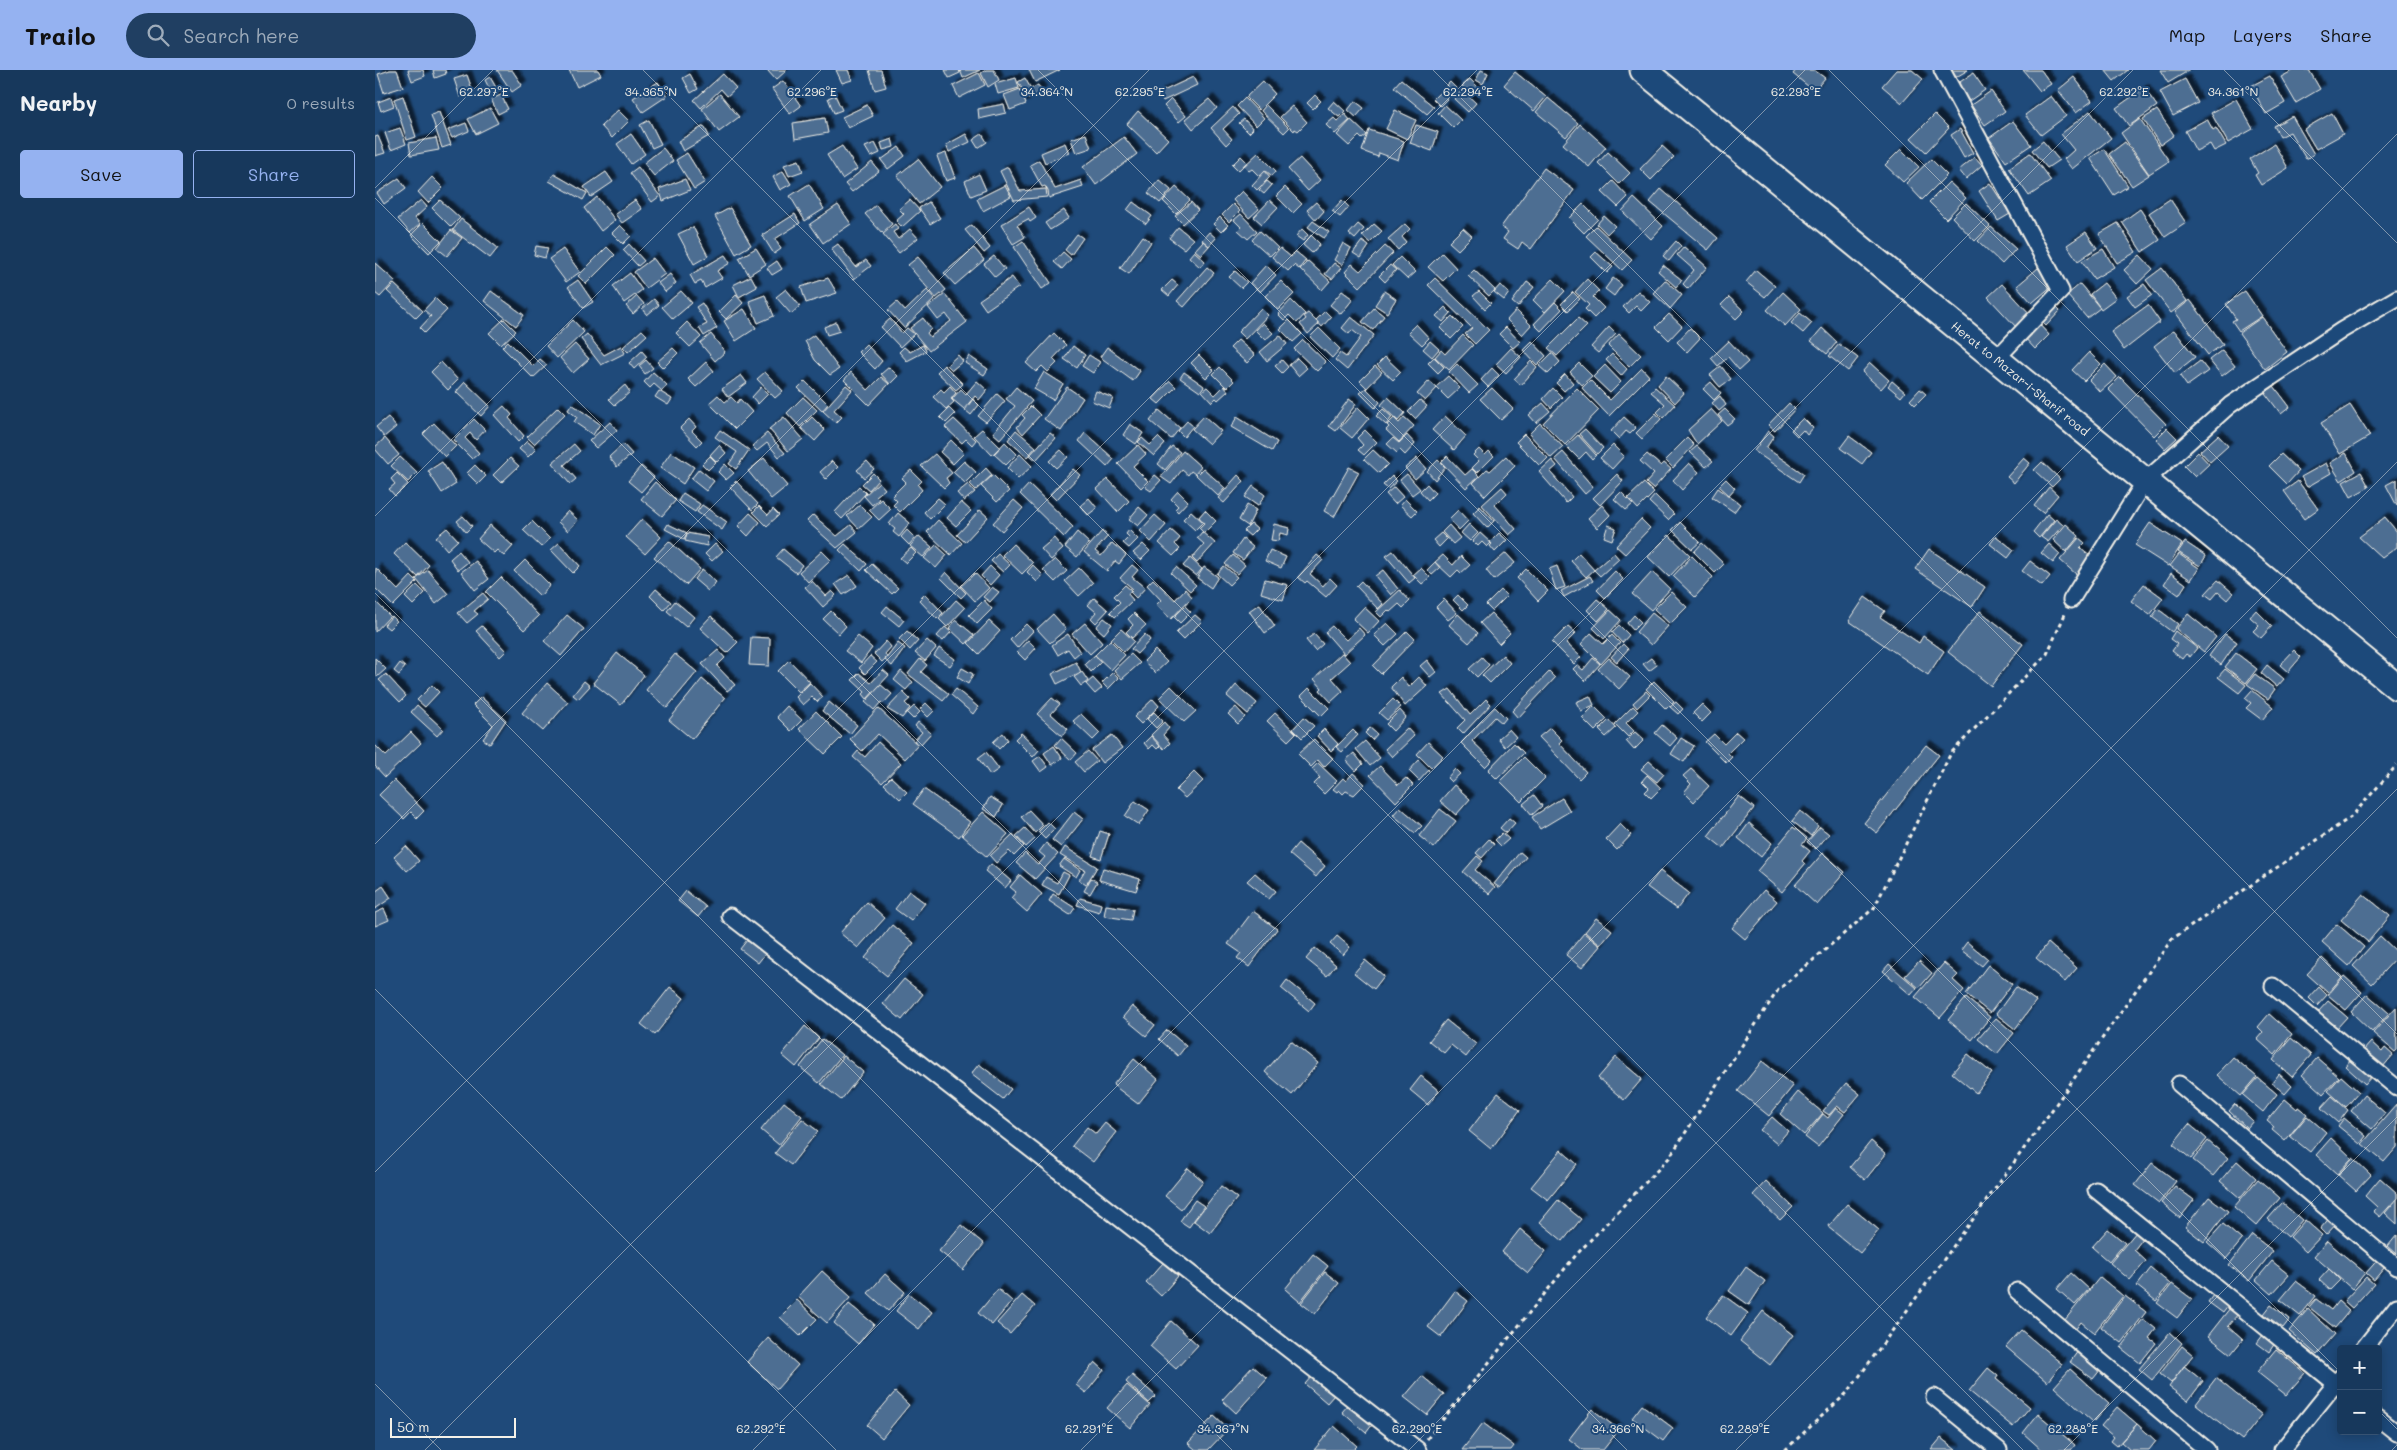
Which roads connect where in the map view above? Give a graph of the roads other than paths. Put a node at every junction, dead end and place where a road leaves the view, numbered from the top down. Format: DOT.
graph roads {
  1 [pos="1643,70"];
  2 [pos="1942,70"];
  3 [pos="2397,298"];
  4 [pos="1996,359"];
  5 [pos="2145,481"];
  6 [pos="2071,600"];
  7 [pos="2397,687"];
  8 [pos="730,916"];
  9 [pos="2273,986"];
  10 [pos="2179,1084"];
  11 [pos="2397,1088"];
  12 [pos="2096,1190"];
  13 [pos="2397,1267"];
  14 [pos="2017,1291"];
  15 [pos="2397,1306"];
  16 [pos="2366,1345"];
  17 [pos="2337,1381"];
  18 [pos="2337,1385"];
  19 [pos="1934,1396"];
  20 [pos="2382,1421"];
  21 [pos="2397,1433"];
  22 [pos="1421,1446"];
  23 [pos="1999,1450"];
  24 [pos="2207,1450"];
  25 [pos="2282,1450"];
  1 -- 4 [label="highway, Herat to Mazar-i-Sharif road"];
  2 -- 4 [label="street"];
  3 -- 5 [label="street"];
  4 -- 5 [label="highway, Herat to Mazar-i-Sharif road"];
  5 -- 6 [label="street"];
  5 -- 7 [label="highway, Herat to Mazar-i-Sharif road"];
  8 -- 22 [label="street"];
  9 -- 11 [label="street"];
  10 -- 13 [label="street"];
  12 -- 17 [label="street"];
  14 -- 24 [label="street"];
  15 -- 16 [label="street"];
  18 -- 25 [label="street"];
  19 -- 23 [label="street"];
  20 -- 21 [label="street"];
}
